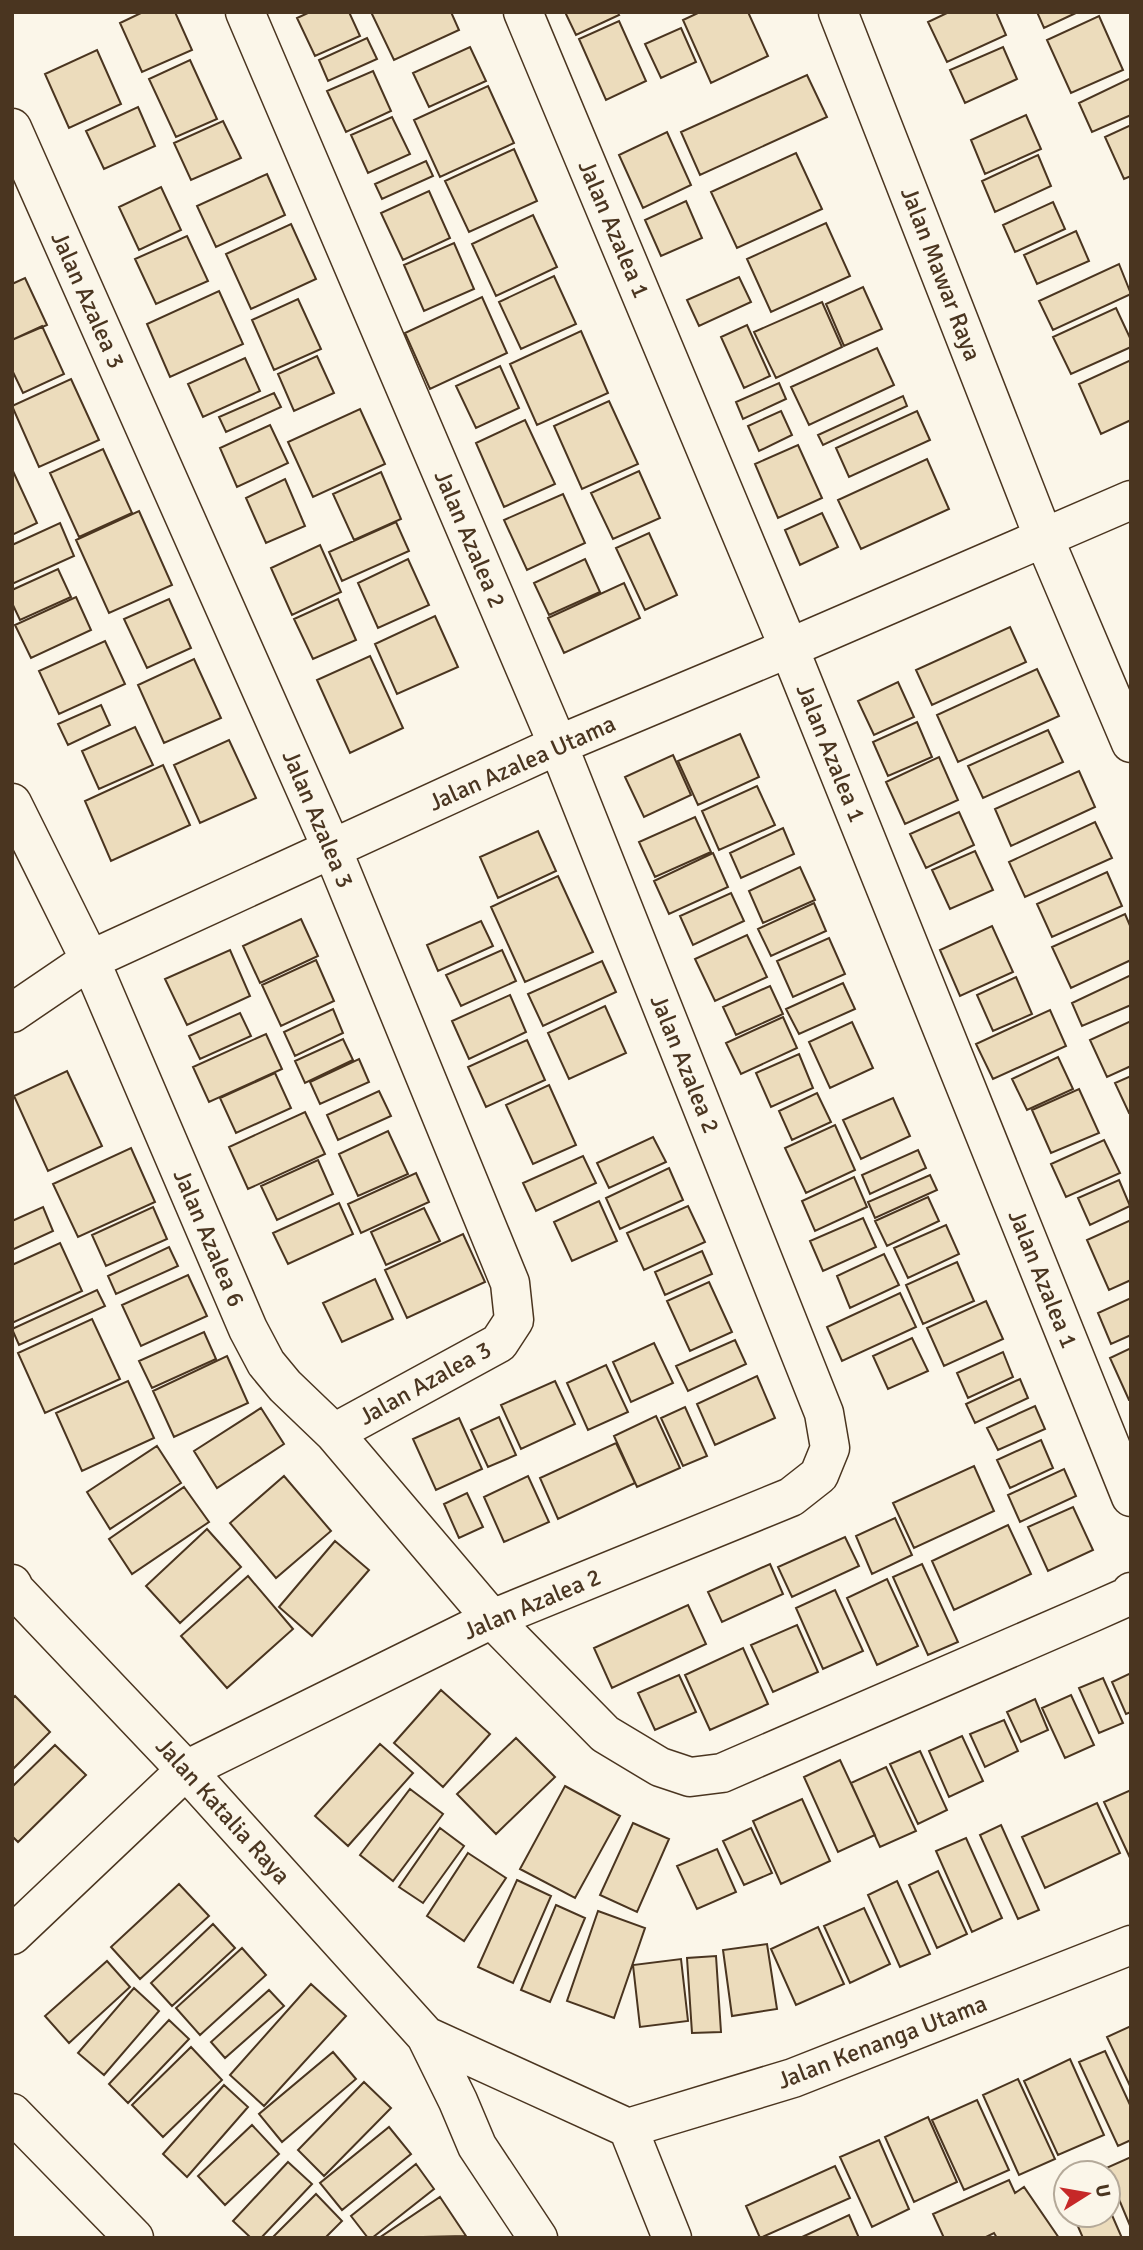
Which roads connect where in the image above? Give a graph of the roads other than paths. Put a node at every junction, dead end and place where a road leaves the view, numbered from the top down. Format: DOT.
graph roads {
  1 [pos="245,12"];
  2 [pos="523,12"];
  3 [pos="838,12"];
  4 [pos="12,128"];
  5 [pos="1131,500"];
  6 [pos="1043,536"];
  7 [pos="789,648"];
  8 [pos="1131,743"];
  9 [pos="558,745"];
  10 [pos="12,803"];
  11 [pos="332,849"];
  12 [pos="90,960"];
  13 [pos="12,1013"];
  14 [pos="334,1433"];
  15 [pos="1131,1497"];
  16 [pos="13,1588"];
  17 [pos="1131,1592"];
  18 [pos="492,1619"];
  19 [pos="186,1770"];
  20 [pos="12,1935"];
  21 [pos="1131,1945"];
  22 [pos="426,2036"];
  23 [pos="12,2113"];
  24 [pos="628,2128"];
  25 [pos="134,2238"];
  26 [pos="538,2238"];
  27 [pos="672,2238"];
  1 -- 9 [label="street, Jalan Azalea 2"];
  2 -- 7 [label="street, Jalan Azalea 1"];
  3 -- 6 [label="street, Jalan Mawar Raya"];
  4 -- 11 [label="street, Jalan Azalea 3"];
  5 -- 6 [label="street, Jalan Azalea Utama"];
  6 -- 7 [label="street, Jalan Azalea Utama"];
  6 -- 8 [label="street, Jalan Mawar Raya"];
  7 -- 9 [label="street, Jalan Azalea Utama"];
  7 -- 15 [label="street, Jalan Azalea 1"];
  9 -- 11 [label="street, Jalan Azalea Utama"];
  9 -- 18 [label="street, Jalan Azalea 2"];
  10 -- 12 [label="street, Jalan Azalea 6"];
  11 -- 12 [label="street, Jalan Azalea Utama"];
  11 -- 14 [label="street, Jalan Azalea 3"];
  12 -- 13 [label="street, Jalan Azalea Utama"];
  12 -- 14 [label="street, Jalan Azalea 6"];
  14 -- 18 [label="street, Jalan Azalea 6"];
  16 -- 19 [label="street, Jalan Katalia Raya"];
  17 -- 18 [label="street"];
  18 -- 19 [label="street, Jalan Azalea 2"];
  19 -- 20 [label="street, Jalan Azalea 2"];
  19 -- 22 [label="street, Jalan Katalia Raya"];
  21 -- 24 [label="street, Jalan Kenanga Utama"];
  22 -- 24 [label="street, Jalan Katalia Raya"];
  22 -- 26 [label="street, Jalan Katalia Raya"];
  23 -- 25 [label="street"];
  24 -- 27 [label="street"];
}
